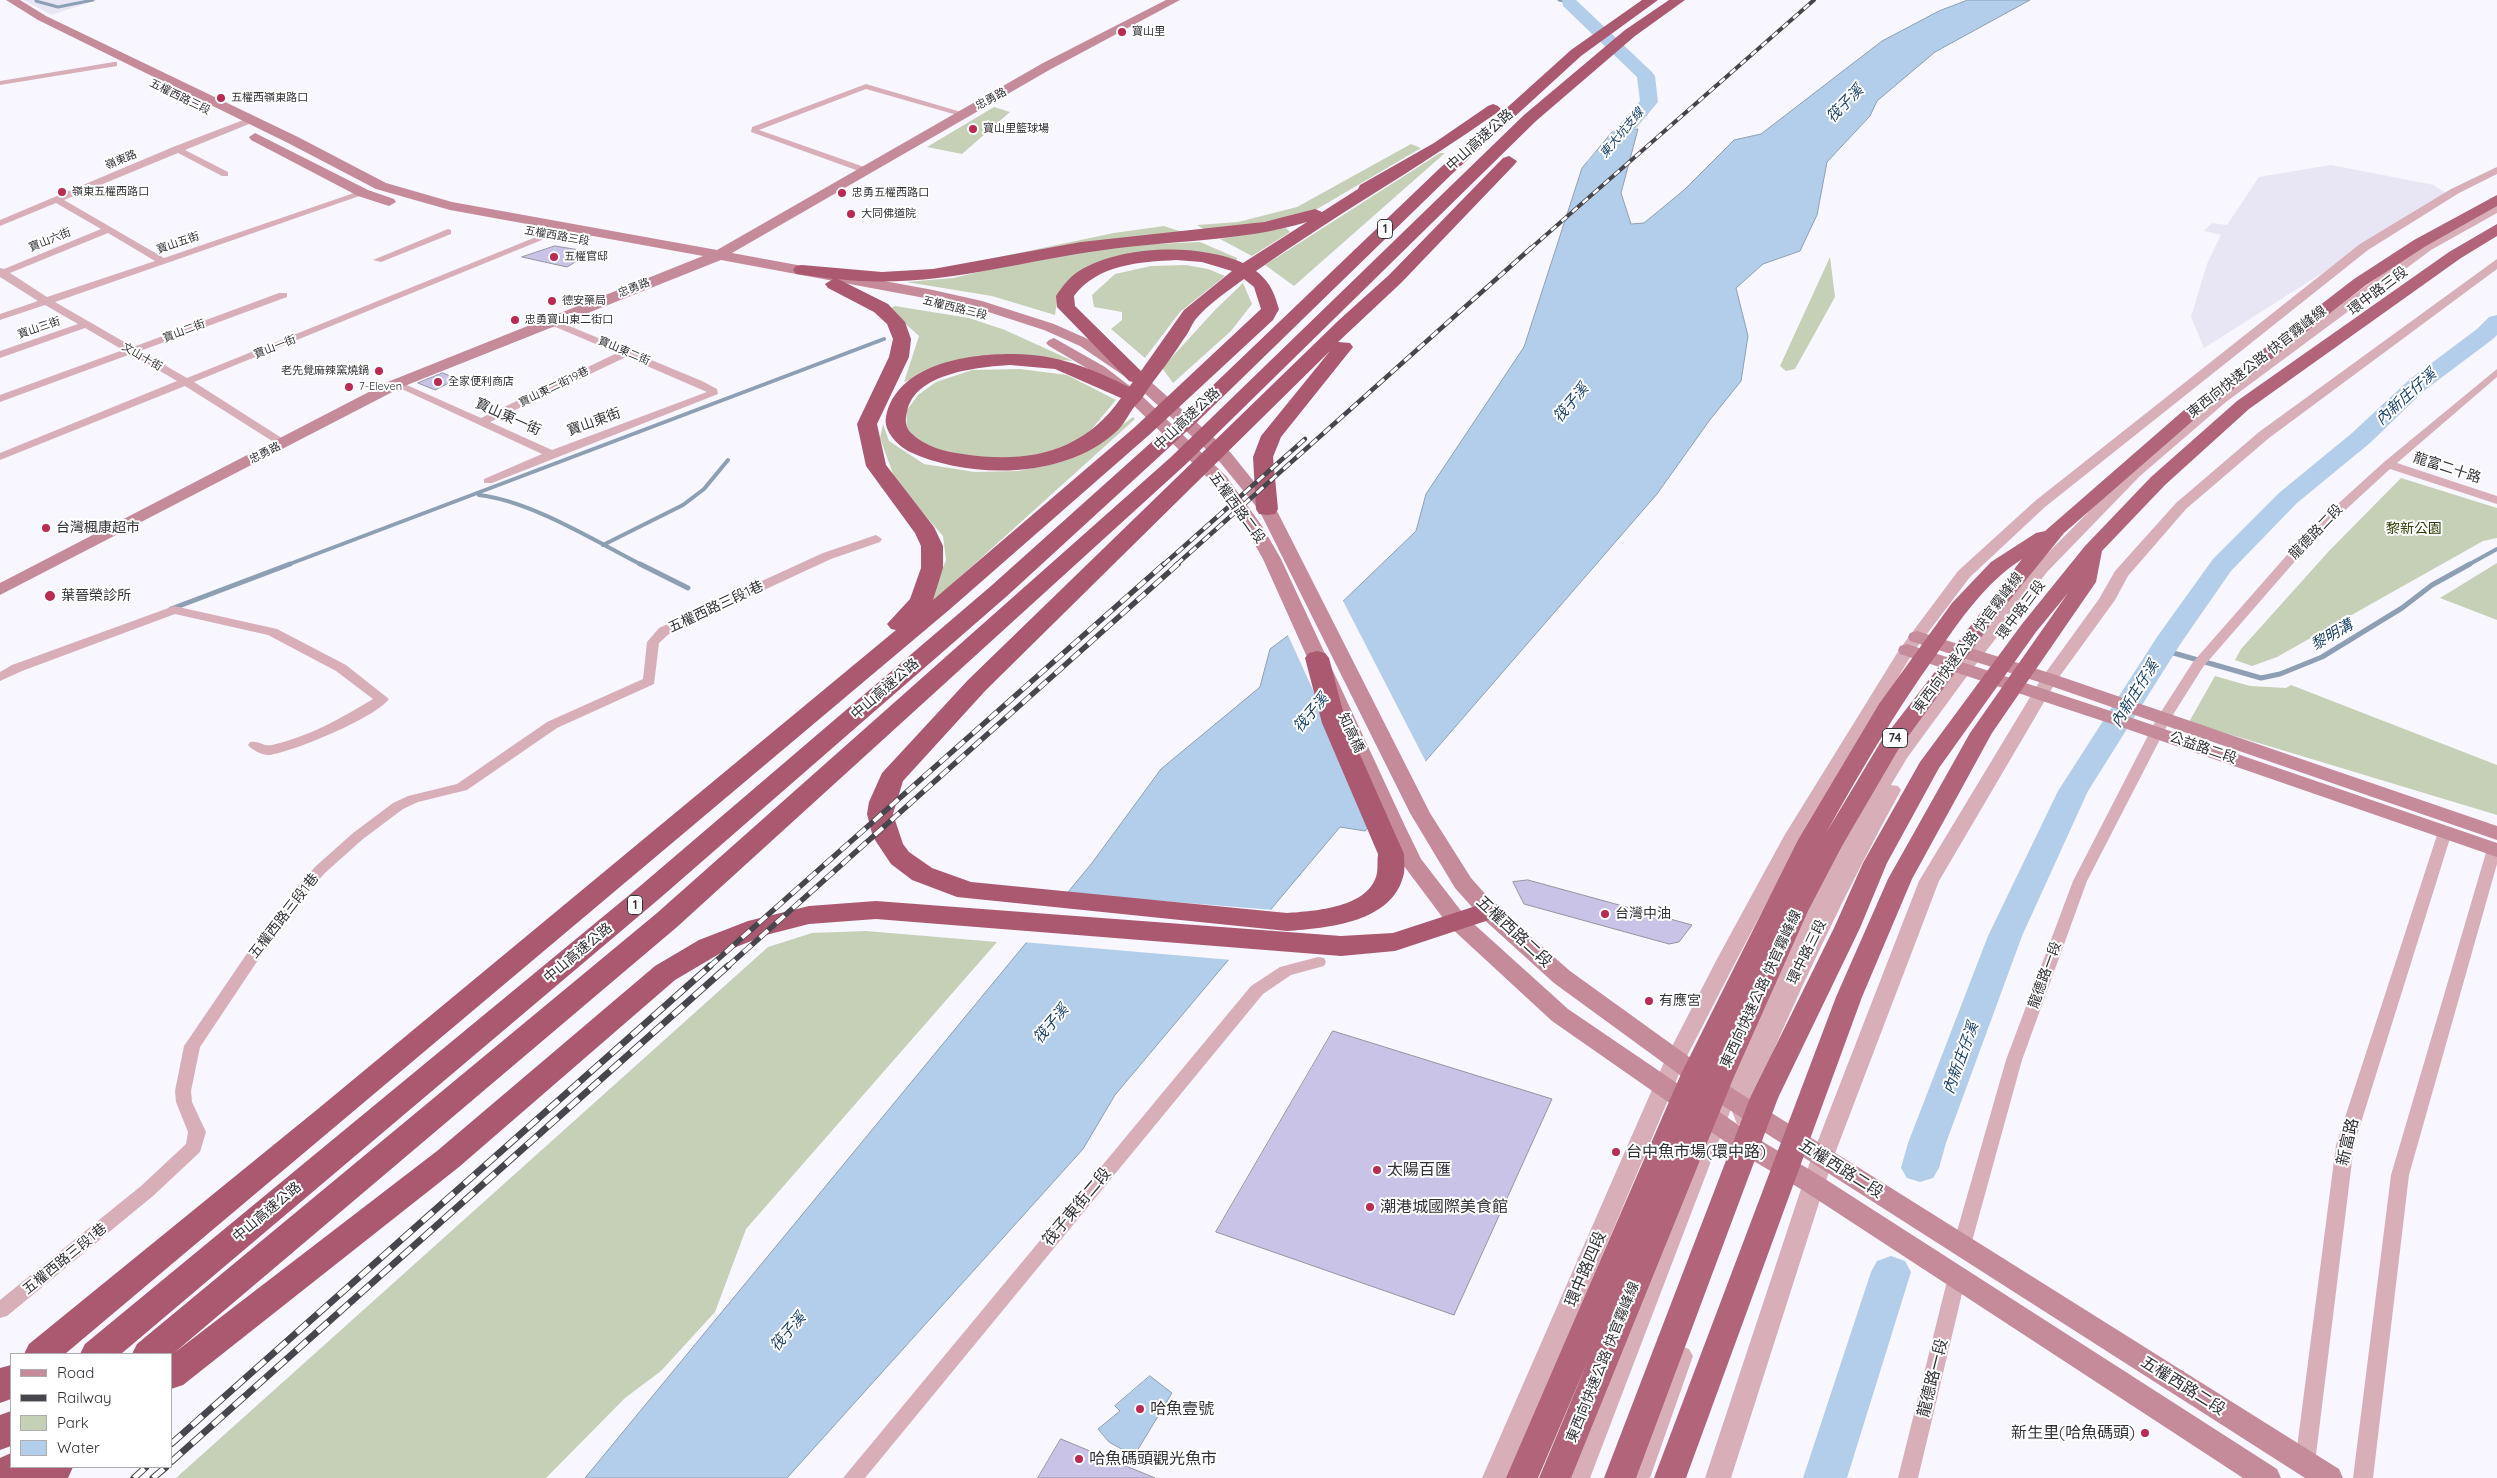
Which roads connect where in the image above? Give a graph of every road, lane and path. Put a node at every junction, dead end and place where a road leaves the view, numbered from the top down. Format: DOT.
graph roads {
  1 [pos="12,0"];
  2 [pos="1174,0"];
  3 [pos="1651,0"];
  4 [pos="1678,0"];
  5 [pos="2,8"];
  6 [pos="1580,50"];
  7 [pos="114,64"];
  8 [pos="1598,66"];
  9 [pos="0,83"];
  10 [pos="964,114"];
  11 [pos="251,120"];
  12 [pos="234,126"];
  13 [pos="176,149"];
  14 [pos="2497,170"];
  15 [pos="867,171"];
  16 [pos="226,174"];
  17 [pos="1380,182"];
  18 [pos="363,192"];
  19 [pos="56,199"];
  20 [pos="2497,200"];
  21 [pos="2497,208"];
  22 [pos="0,223"];
  23 [pos="2496,227"];
  24 [pos="110,229"];
  25 [pos="448,232"];
  26 [pos="549,235"];
  27 [pos="717,256"];
  28 [pos="378,260"];
  29 [pos="163,261"];
  30 [pos="701,262"];
  31 [pos="2497,263"];
  32 [pos="802,270"];
  33 [pos="1,272"];
  34 [pos="1395,279"];
  35 [pos="834,284"];
  36 [pos="283,295"];
  37 [pos="46,301"];
  38 [pos="0,317"];
  39 [pos="550,321"];
  40 [pos="87,324"];
  41 [pos="132,351"];
  42 [pos="626,352"];
  43 [pos="0,355"];
  44 [pos="2497,372"];
  45 [pos="188,383"];
  46 [pos="396,384"];
  47 [pos="713,394"];
  48 [pos="1131,394"];
  49 [pos="0,399"];
  50 [pos="482,422"];
  51 [pos="284,444"];
  52 [pos="552,454"];
  53 [pos="1168,454"];
  54 [pos="0,457"];
  55 [pos="2388,464"];
  56 [pos="488,481"];
  57 [pos="2497,500"];
  58 [pos="1266,509"];
  59 [pos="2057,529"];
  60 [pos="876,540"];
  61 [pos="2092,550"];
  62 [pos="1281,559"];
  63 [pos="0,590"];
  64 [pos="1912,643"];
  65 [pos="1317,658"];
  66 [pos="1974,663"];
  67 [pos="0,677"];
  68 [pos="2044,686"];
  69 [pos="830,698"];
  70 [pos="2160,725"];
  71 [pos="255,745"];
  72 [pos="1411,796"];
  73 [pos="1390,832"];
  74 [pos="2445,832"];
  75 [pos="2496,844"];
  76 [pos="1029,910"];
  77 [pos="1488,911"];
  78 [pos="1457,921"];
  79 [pos="1289,932"];
  80 [pos="1318,962"];
  81 [pos="1685,1067"];
  82 [pos="1674,1094"];
  83 [pos="1733,1100"];
  84 [pos="1716,1122"];
  85 [pos="1796,1141"];
  86 [pos="1756,1150"];
  87 [pos="1822,1156"];
  88 [pos="1785,1168"];
  89 [pos="1813,1184"];
  90 [pos="1962,1245"];
  91 [pos="1957,1277"];
  92 [pos="0,1311"];
  93 [pos="42,1353"];
  94 [pos="98,1353"];
  95 [pos="150,1353"];
  96 [pos="172,1374"];
  97 [pos="10,1380"];
  98 [pos="0,1388"];
  99 [pos="10,1427"];
  100 [pos="0,1435"];
  101 [pos="2305,1463"];
  102 [pos="14,1468"];
  103 [pos="54,1468"];
  104 [pos="2,1478"];
  105 [pos="41,1478"];
  106 [pos="853,1478"];
  107 [pos="1495,1478"];
  108 [pos="1522,1478"];
  109 [pos="1555,1478"];
  110 [pos="1577,1478"];
  111 [pos="1620,1478"];
  112 [pos="1637,1478"];
  113 [pos="1670,1478"];
  114 [pos="1718,1478"];
  115 [pos="1908,1478"];
  116 [pos="2268,1478"];
  117 [pos="2329,1478"];
  118 [pos="2363,1478"];
  1 -- 11 [label="main road, 五權西路三段"];
  2 -- 10 [label="main road, 忠勇路"];
  3 -- 6 [label="highway, 中山高速公路 / 1"];
  4 -- 8 [label="highway"];
  5 -- 7 [label="main road, 五權西路三段"];
  6 -- 17 [label="highway"];
  6 -- 53 [label="highway, 中山高速公路 / 1"];
  7 -- 9 [label="street"];
  7 -- 12 [label="main road, 五權西路三段"];
  8 -- 34 [label="highway"];
  8 -- 53 [label="highway, 中山高速公路 / 1"];
  10 -- 15 [label="main road, 忠勇路"];
  10 -- 15 [label="street"];
  11 -- 12 [label="street, 嶺東路"];
  11 -- 27 [label="main road, 五權西路三段"];
  12 -- 13 [label="street, 嶺東路"];
  12 -- 18 [label="main road, 五權西路三段"];
  13 -- 16 [label="street"];
  13 -- 19 [label="street, 嶺東路"];
  14 -- 64 [label="street"];
  15 -- 27 [label="main road, 忠勇路"];
  17 -- 32 [label="highway"];
  17 -- 48 [label="highway"];
  18 -- 26 [label="main road, 五權西路三段"];
  18 -- 29 [label="street, 寶山五街"];
  19 -- 22 [label="street, 嶺東路"];
  19 -- 24 [label="street"];
  20 -- 59 [label="highway, 東西向快速公路 快官霧峰線 / 74"];
  21 -- 66 [label="street, 環中路三段"];
  23 -- 61 [label="highway, 東西向快速公路 快官霧峰線"];
  23 -- 66 [label="street, 環中路三段"];
  24 -- 29 [label="street"];
  24 -- 33 [label="street, 寶山六街"];
  25 -- 28 [label="street"];
  26 -- 30 [label="main road, 五權西路三段"];
  26 -- 45 [label="street, 寶山一街"];
  27 -- 30 [label="main road, 忠勇路"];
  27 -- 32 [label="main road, 五權西路三段"];
  29 -- 37 [label="street, 寶山五街"];
  30 -- 35 [label="main road, 五權西路三段"];
  30 -- 39 [label="main road, 忠勇路"];
  31 -- 68 [label="street"];
  32 -- 48 [label="main road, 五權西路三段"];
  33 -- 37 [label="street, 文山十街"];
  34 -- 53 [label="highway"];
  34 -- 58 [label="highway"];
  35 -- 48 [label="main road, 五權西路三段"];
  35 -- 69 [label="highway"];
  36 -- 41 [label="street, 寶山二街"];
  37 -- 38 [label="street, 寶山五街"];
  37 -- 40 [label="street, 文山十街"];
  39 -- 42 [label="street, 寶山東二街"];
  39 -- 46 [label="main road, 忠勇路"];
  40 -- 41 [label="street, 文山十街"];
  40 -- 43 [label="street, 寶山三街"];
  41 -- 45 [label="street, 文山十街"];
  41 -- 49 [label="street, 寶山二街"];
  42 -- 47 [label="street, 寶山東二街"];
  42 -- 50 [label="street, 寶山東二街19巷"];
  44 -- 55 [label="street, 龍德路二段"];
  45 -- 51 [label="street, 文山十街"];
  45 -- 54 [label="street, 寶山一街"];
  46 -- 50 [label="street, 寶山東一街"];
  46 -- 51 [label="main road, 忠勇路"];
  47 -- 52 [label="street, 寶山東街"];
  48 -- 48 [label="highway"];
  48 -- 53 [label="highway"];
  48 -- 58 [label="main road, 五權西路二段"];
  48 -- 62 [label="main road, 五權西路二段"];
  50 -- 52 [label="street, 寶山東一街"];
  51 -- 63 [label="main road, 忠勇路"];
  52 -- 56 [label="street, 寶山東街"];
  53 -- 69 [label="highway"];
  53 -- 76 [label="highway"];
  53 -- 94 [label="highway, 中山高速公路 / 1"];
  53 -- 95 [label="highway, 中山高速公路 / 1"];
  55 -- 57 [label="street, 龍富二十路"];
  55 -- 70 [label="street, 龍德路二段"];
  58 -- 62 [label="main road, 五權西路二段"];
  59 -- 81 [label="highway"];
  59 -- 109 [label="highway, 東西向快速公路 快官霧峰線 / 74"];
  60 -- 92 [label="street, 五權西路三段1巷"];
  61 -- 85 [label="highway"];
  61 -- 111 [label="highway, 東西向快速公路 快官霧峰線"];
  62 -- 65 [label="main road"];
  62 -- 72 [label="main road, 知高橋"];
  64 -- 66 [label="main road, 公益路二段"];
  64 -- 81 [label="street"];
  65 -- 73 [label="highway"];
  66 -- 68 [label="main road, 公益路二段"];
  66 -- 83 [label="street, 環中路三段"];
  67 -- 71 [label="street"];
  68 -- 70 [label="main road, 公益路二段"];
  68 -- 87 [label="street"];
  69 -- 93 [label="highway"];
  70 -- 74 [label="main road, 公益路二段"];
  70 -- 75 [label="main road, 公益路二段"];
  70 -- 90 [label="street, 龍德路一段"];
  72 -- 77 [label="main road, 五權西路二段"];
  73 -- 78 [label="main road, 五權西路二段"];
  73 -- 79 [label="highway"];
  74 -- 75 [label="main road, 公益路二段"];
  74 -- 101 [label="street, 新富路"];
  75 -- 118 [label="street"];
  76 -- 79 [label="highway"];
  76 -- 96 [label="highway"];
  77 -- 78 [label="highway"];
  77 -- 81 [label="main road, 五權西路二段"];
  78 -- 79 [label="highway"];
  78 -- 82 [label="main road, 五權西路二段"];
  80 -- 106 [label="street, 筏子東街二段"];
  81 -- 82 [label="highway"];
  81 -- 83 [label="main road, 五權西路二段"];
  82 -- 84 [label="main road, 五權西路二段"];
  82 -- 107 [label="street, 環中路四段"];
  82 -- 108 [label="highway"];
  83 -- 84 [label="street, 環中路三段"];
  83 -- 85 [label="main road, 五權西路二段"];
  83 -- 86 [label="street"];
  84 -- 86 [label="main road, 五權西路二段"];
  84 -- 110 [label="street"];
  85 -- 87 [label="main road, 五權西路二段"];
  85 -- 88 [label="highway"];
  86 -- 88 [label="main road, 五權西路二段"];
  86 -- 112 [label="street"];
  87 -- 89 [label="street"];
  87 -- 90 [label="main road, 五權西路二段"];
  88 -- 89 [label="main road, 五權西路二段"];
  88 -- 113 [label="highway"];
  89 -- 91 [label="main road, 五權西路二段"];
  89 -- 114 [label="street"];
  90 -- 101 [label="main road, 五權西路二段"];
  91 -- 115 [label="street, 龍德路一段"];
  91 -- 116 [label="main road, 五權西路二段"];
  97 -- 98 [label="highway"];
  99 -- 100 [label="highway"];
  101 -- 117 [label="main road, 五權西路二段"];
  102 -- 104 [label="highway"];
  103 -- 105 [label="highway"];
}
